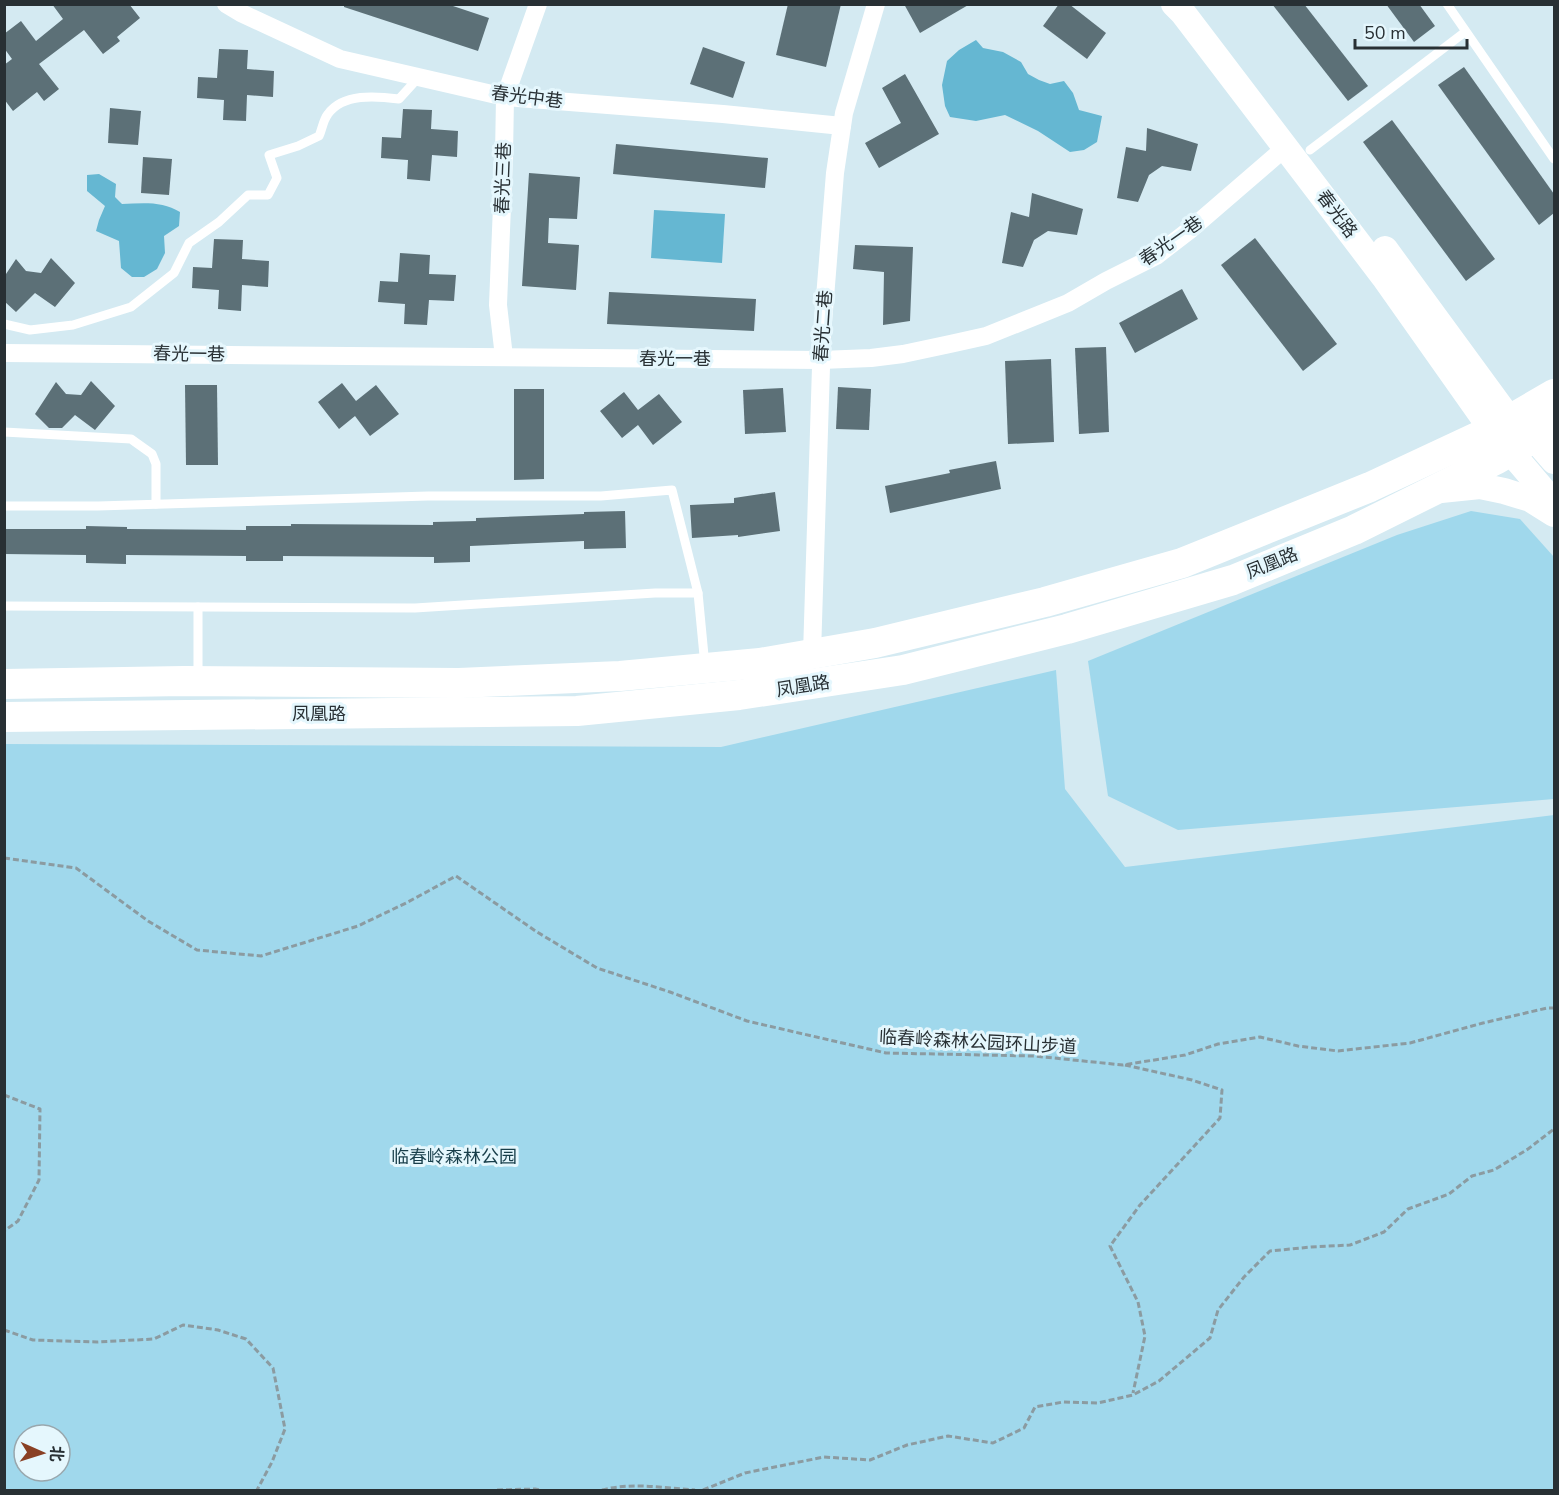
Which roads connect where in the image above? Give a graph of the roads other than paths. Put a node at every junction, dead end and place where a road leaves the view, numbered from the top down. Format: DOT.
graph roads {
  1 [pos="226,4"];
  2 [pos="538,4"];
  3 [pos="876,4"];
  4 [pos="1174,4"];
  5 [pos="1198,4"];
  6 [pos="1447,4"];
  7 [pos="1465,32"];
  8 [pos="419,77"];
  9 [pos="505,97"];
  10 [pos="842,126"];
  11 [pos="1298,149"];
  12 [pos="1554,159"];
  13 [pos="4,324"];
  14 [pos="4,353"];
  15 [pos="504,357"];
  16 [pos="821,360"];
  17 [pos="1554,394"];
  18 [pos="4,432"];
  19 [pos="1520,433"];
  20 [pos="1554,461"];
  21 [pos="1432,491"];
  22 [pos="1554,503"];
  23 [pos="156,504"];
  24 [pos="4,506"];
  25 [pos="1554,514"];
  26 [pos="698,593"];
  27 [pos="4,606"];
  28 [pos="198,607"];
  29 [pos="813,654"];
  30 [pos="705,668"];
  31 [pos="198,681"];
  32 [pos="4,684"];
  33 [pos="4,717"];
  1 -- 8 [label="street, 春光中巷"];
  2 -- 9 [label="street, 春光三巷"];
  3 -- 10 [label="street, 春光二巷"];
  4 -- 11 [label="main road, 春光路"];
  5 -- 11 [label="main road, 春光路"];
  6 -- 7 [label="lane"];
  7 -- 11 [label="lane"];
  7 -- 12 [label="lane"];
  8 -- 9 [label="street, 春光中巷"];
  8 -- 13 [label="lane"];
  9 -- 10 [label="street, 春光中巷"];
  9 -- 15 [label="street, 春光三巷"];
  10 -- 16 [label="street, 春光二巷"];
  11 -- 16 [label="street, 春光一巷"];
  11 -- 19 [label="main road, 春光路"];
  14 -- 15 [label="street, 春光一巷"];
  15 -- 16 [label="street, 春光一巷"];
  16 -- 29 [label="street, 春光二巷"];
  17 -- 19 [label="highway, 凤凰路"];
  18 -- 23 [label="lane"];
  19 -- 20 [label="main road"];
  19 -- 21 [label="highway, 凤凰路"];
  19 -- 22 [label="main road"];
  19 -- 29 [label="highway, 凤凰路"];
  21 -- 25 [label="main road"];
  21 -- 33 [label="highway, 凤凰路"];
  23 -- 24 [label="lane"];
  23 -- 26 [label="lane"];
  26 -- 28 [label="lane"];
  26 -- 30 [label="lane"];
  27 -- 28 [label="lane"];
  28 -- 31 [label="lane"];
  29 -- 30 [label="highway, 凤凰路"];
  30 -- 31 [label="highway, 凤凰路"];
  31 -- 32 [label="highway, 凤凰路"];
}
